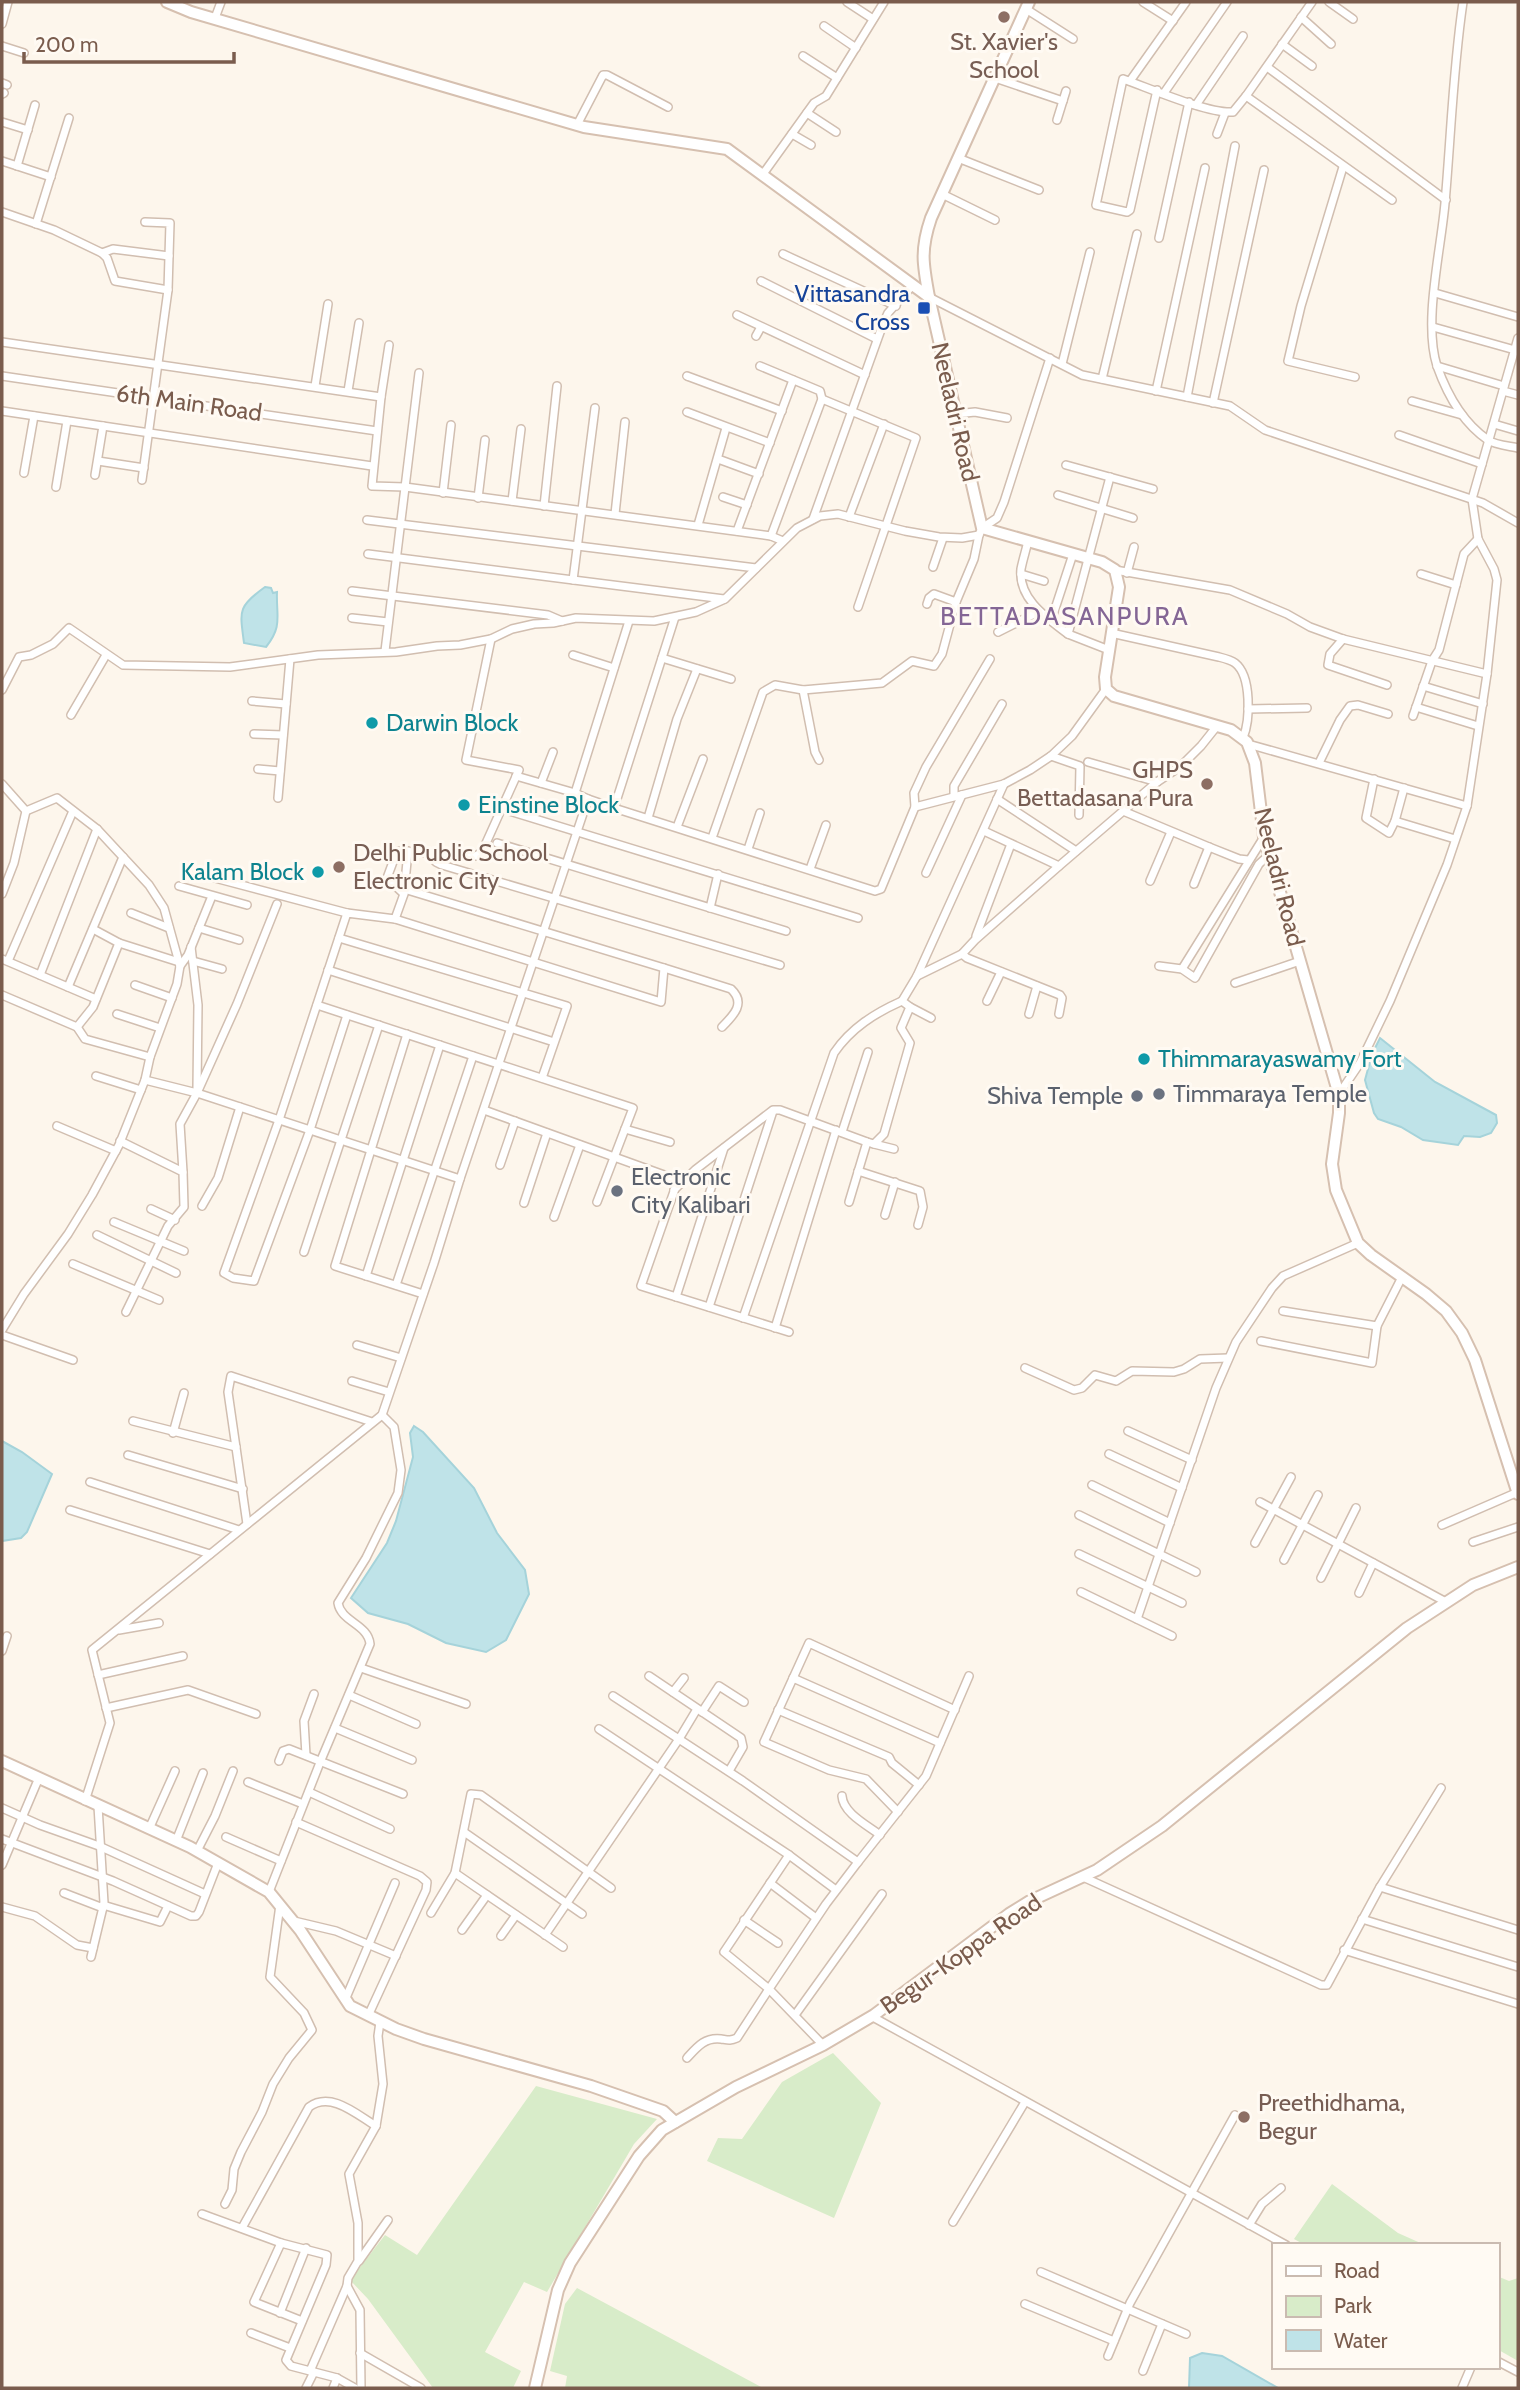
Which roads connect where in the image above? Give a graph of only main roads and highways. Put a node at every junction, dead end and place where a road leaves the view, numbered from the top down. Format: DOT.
graph roads {
  1 [pos="167,2"];
  2 [pos="1027,5"];
  3 [pos="929,297"];
  4 [pos="1518,1493"];
  5 [pos="1518,1567"];
  6 [pos="2,1761"];
  7 [pos="675,2122"];
  8 [pos="535,2388"];
  1 -- 3 [label="main road"];
  2 -- 3 [label="main road, Neeladri Road"];
  3 -- 4 [label="main road, Neeladri Road"];
  5 -- 7 [label="main road, Begur-Koppa Road"];
  6 -- 7 [label="main road"];
  7 -- 8 [label="main road, Begur-Koppa Road"];
}
